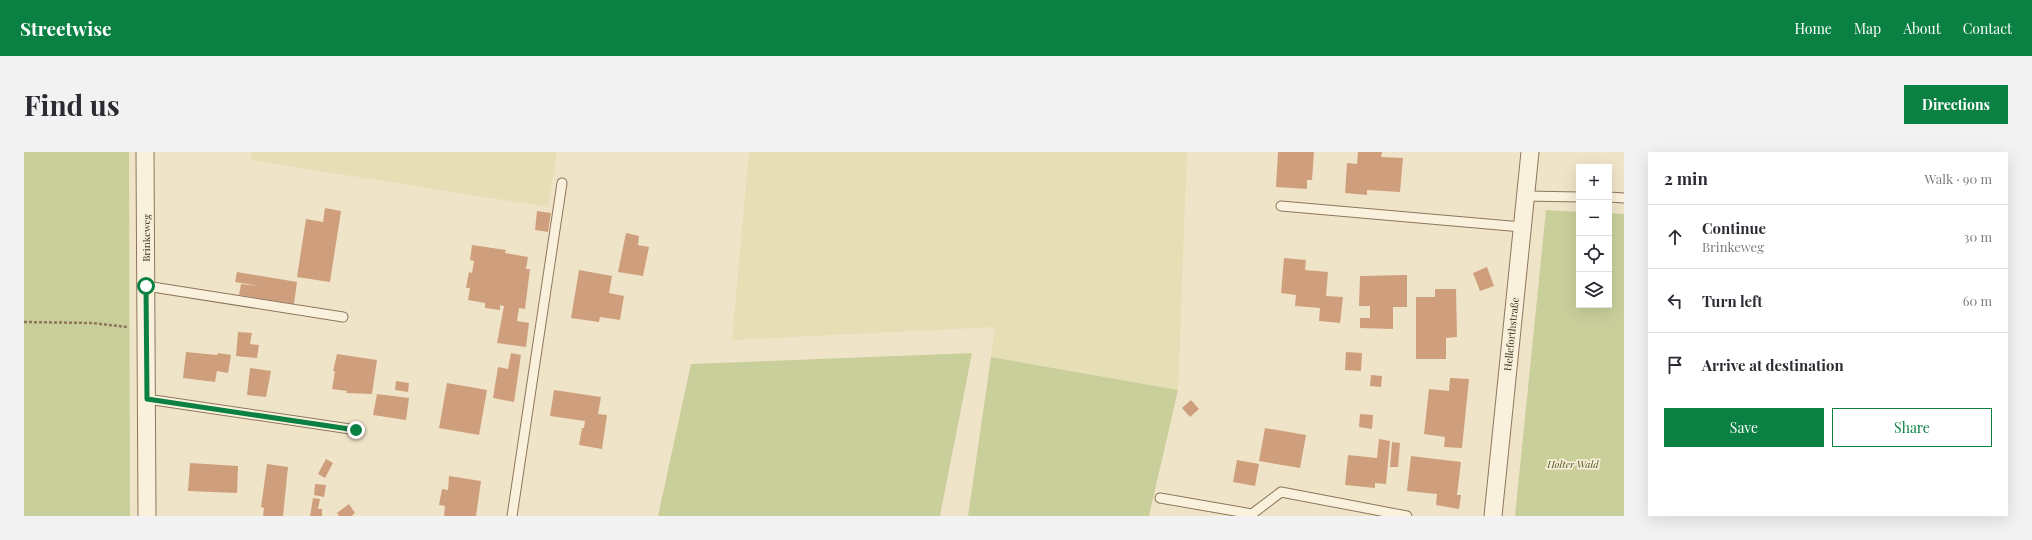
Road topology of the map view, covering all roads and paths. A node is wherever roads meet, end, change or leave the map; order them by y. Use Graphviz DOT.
graph roads {
  1 [pos="145,152"];
  2 [pos="1530,152"];
  3 [pos="562,183"];
  4 [pos="1525,196"];
  5 [pos="1576,197"];
  6 [pos="1612,197"];
  7 [pos="1624,198"];
  8 [pos="1281,206"];
  9 [pos="1522,227"];
  10 [pos="146,286"];
  11 [pos="343,317"];
  12 [pos="24,322"];
  13 [pos="147,330"];
  14 [pos="147,399"];
  15 [pos="356,430"];
  16 [pos="1160,498"];
  17 [pos="147,516"];
  18 [pos="512,516"];
  19 [pos="1408,516"];
  20 [pos="1493,516"];
  1 -- 10 [label="street, Brinkeweg"];
  2 -- 4 [label="street, Helleforthstraße"];
  3 -- 18 [label="lane"];
  4 -- 5 [label="lane"];
  4 -- 9 [label="street, Helleforthstraße"];
  6 -- 7 [label="lane"];
  8 -- 9 [label="lane"];
  9 -- 20 [label="street, Helleforthstraße"];
  10 -- 11 [label="lane"];
  10 -- 13 [label="street, Brinkeweg"];
  12 -- 13 [label="path"];
  13 -- 14 [label="street, Brinkeweg"];
  14 -- 15 [label="lane"];
  14 -- 17 [label="street, Brinkeweg"];
  16 -- 19 [label="lane"];
}
